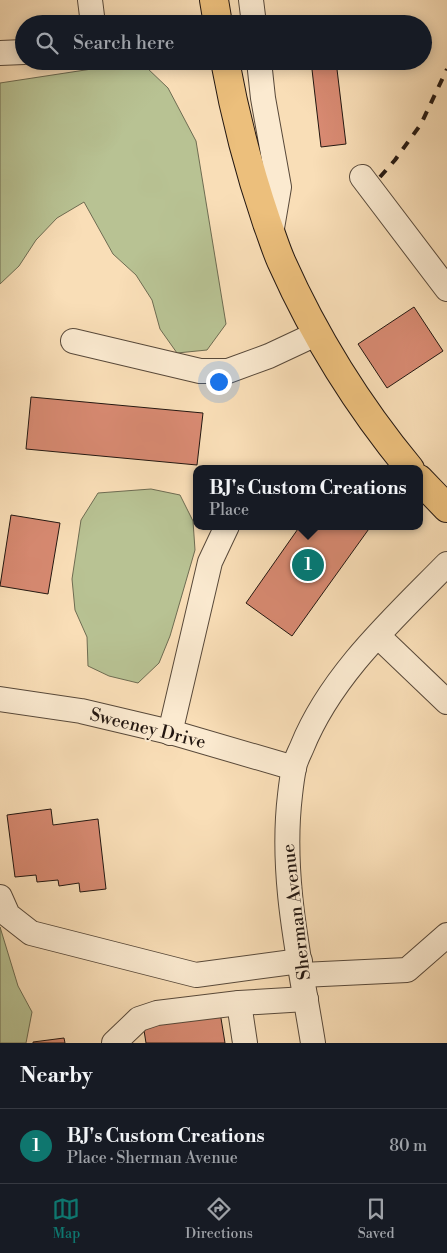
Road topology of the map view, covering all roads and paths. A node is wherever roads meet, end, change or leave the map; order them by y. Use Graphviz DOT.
graph roads {
  1 [pos="90,0"];
  2 [pos="214,0"];
  3 [pos="251,0"];
  4 [pos="92,15"];
  5 [pos="216,15"];
  6 [pos="253,15"];
  7 [pos="15,53"];
  8 [pos="0,54"];
  9 [pos="227,70"];
  10 [pos="260,70"];
  11 [pos="362,177"];
  12 [pos="271,234"];
  13 [pos="447,289"];
  14 [pos="316,334"];
  15 [pos="73,341"];
  16 [pos="407,465"];
  17 [pos="423,483"];
  18 [pos="447,508"];
  19 [pos="224,530"];
  20 [pos="447,564"];
  21 [pos="378,636"];
  22 [pos="0,699"];
  23 [pos="447,702"];
  24 [pos="170,733"];
  25 [pos="294,768"];
  26 [pos="0,897"];
  27 [pos="447,935"];
  28 [pos="301,968"];
  29 [pos="306,999"];
  30 [pos="239,1002"];
  31 [pos="114,1043"];
  32 [pos="245,1043"];
  33 [pos="313,1043"];
  1 -- 4 [label="street"];
  2 -- 5 [label="main road"];
  3 -- 6 [label="street"];
  7 -- 8 [label="street"];
  9 -- 12 [label="main road"];
  10 -- 12 [label="street"];
  11 -- 13 [label="street"];
  12 -- 14 [label="main road"];
  14 -- 15 [label="street"];
  14 -- 16 [label="main road"];
  17 -- 18 [label="main road"];
  19 -- 24 [label="street"];
  20 -- 21 [label="street, Sherman Avenue"];
  21 -- 23 [label="street"];
  21 -- 25 [label="street, Sherman Avenue"];
  22 -- 24 [label="street, Sweeney Drive"];
  24 -- 25 [label="street, Sweeney Drive"];
  25 -- 28 [label="street, Sherman Avenue"];
  26 -- 28 [label="street"];
  27 -- 28 [label="street"];
  28 -- 29 [label="street, Sherman Avenue"];
  29 -- 30 [label="street"];
  29 -- 33 [label="street, Sherman Avenue"];
  30 -- 31 [label="street"];
  30 -- 32 [label="street"];
}
